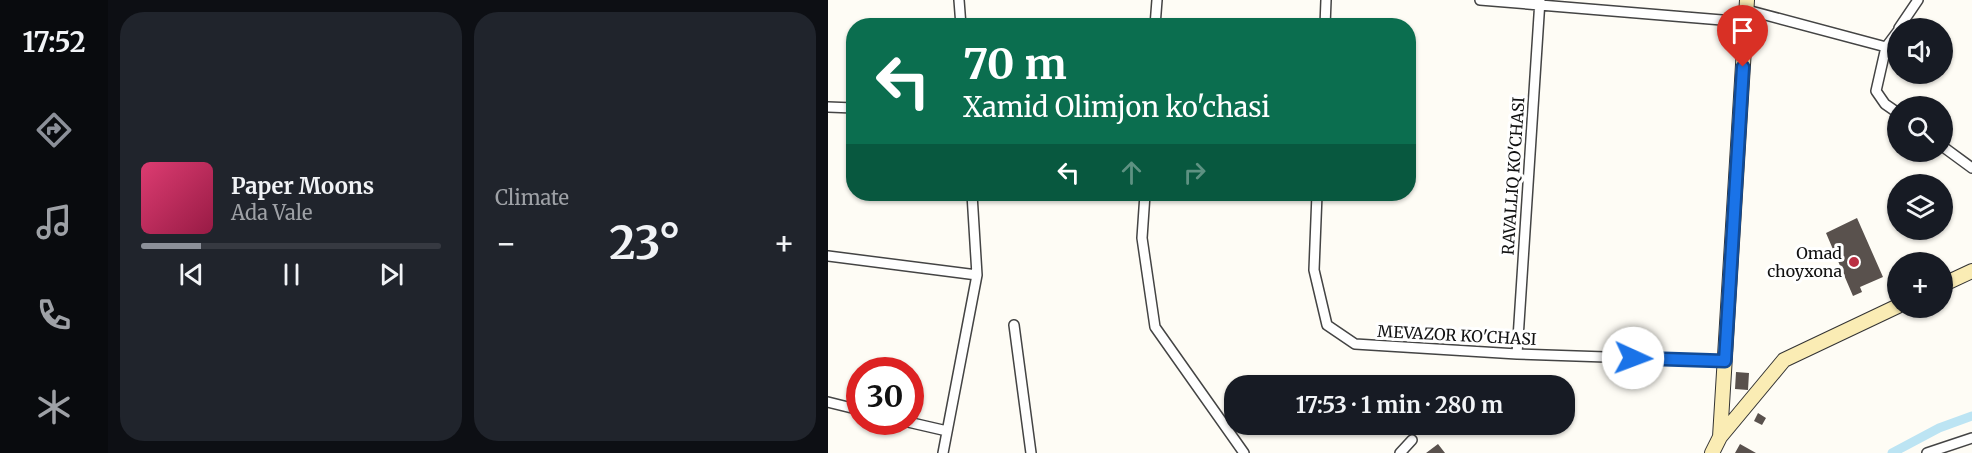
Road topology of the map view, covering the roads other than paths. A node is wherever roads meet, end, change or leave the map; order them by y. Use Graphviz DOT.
graph roads {
  1 [pos="959,0"];
  2 [pos="1157,0"];
  3 [pos="1326,0"];
  4 [pos="1480,0"];
  5 [pos="1918,0"];
  6 [pos="1540,3"];
  7 [pos="1747,10"];
  8 [pos="960,18"];
  9 [pos="1156,18"];
  10 [pos="1325,18"];
  11 [pos="1906,18"];
  12 [pos="1886,47"];
  13 [pos="1887,105"];
  14 [pos="828,107"];
  15 [pos="846,108"];
  16 [pos="1953,154"];
  17 [pos="1972,168"];
  18 [pos="972,201"];
  19 [pos="1145,201"];
  20 [pos="1317,201"];
  21 [pos="828,256"];
  22 [pos="1972,271"];
  23 [pos="977,275"];
  24 [pos="1953,280"];
  25 [pos="1887,311"];
  26 [pos="1014,325"];
  27 [pos="1517,354"];
  28 [pos="1725,361"];
  29 [pos="828,402"];
  30 [pos="846,406"];
  31 [pos="924,426"];
  32 [pos="947,431"];
  33 [pos="1720,436"];
  34 [pos="1972,438"];
  35 [pos="1412,440"];
  36 [pos="943,453"];
  37 [pos="1030,453"];
  38 [pos="1244,453"];
  39 [pos="1400,453"];
  40 [pos="1712,453"];
  41 [pos="1927,453"];
  1 -- 8 [label="street"];
  2 -- 9 [label="street"];
  3 -- 10 [label="street"];
  4 -- 6 [label="street"];
  5 -- 11 [label="street"];
  6 -- 7 [label="street"];
  6 -- 27 [label="street, RAVALLIQ KO'CHASI"];
  7 -- 12 [label="street"];
  7 -- 28 [label="main road"];
  12 -- 13 [label="street"];
  14 -- 15 [label="street"];
  16 -- 17 [label="street"];
  18 -- 23 [label="street"];
  19 -- 38 [label="street"];
  20 -- 27 [label="street, MEVAZOR KO'CHASI"];
  21 -- 23 [label="street"];
  22 -- 24 [label="main road"];
  23 -- 32 [label="street"];
  25 -- 33 [label="main road"];
  26 -- 37 [label="street"];
  27 -- 28 [label="street, MEVAZOR KO'CHASI"];
  28 -- 33 [label="main road"];
  29 -- 30 [label="street"];
  31 -- 32 [label="street"];
  32 -- 36 [label="street"];
  33 -- 40 [label="main road"];
  34 -- 41 [label="street"];
  35 -- 39 [label="street"];
}
